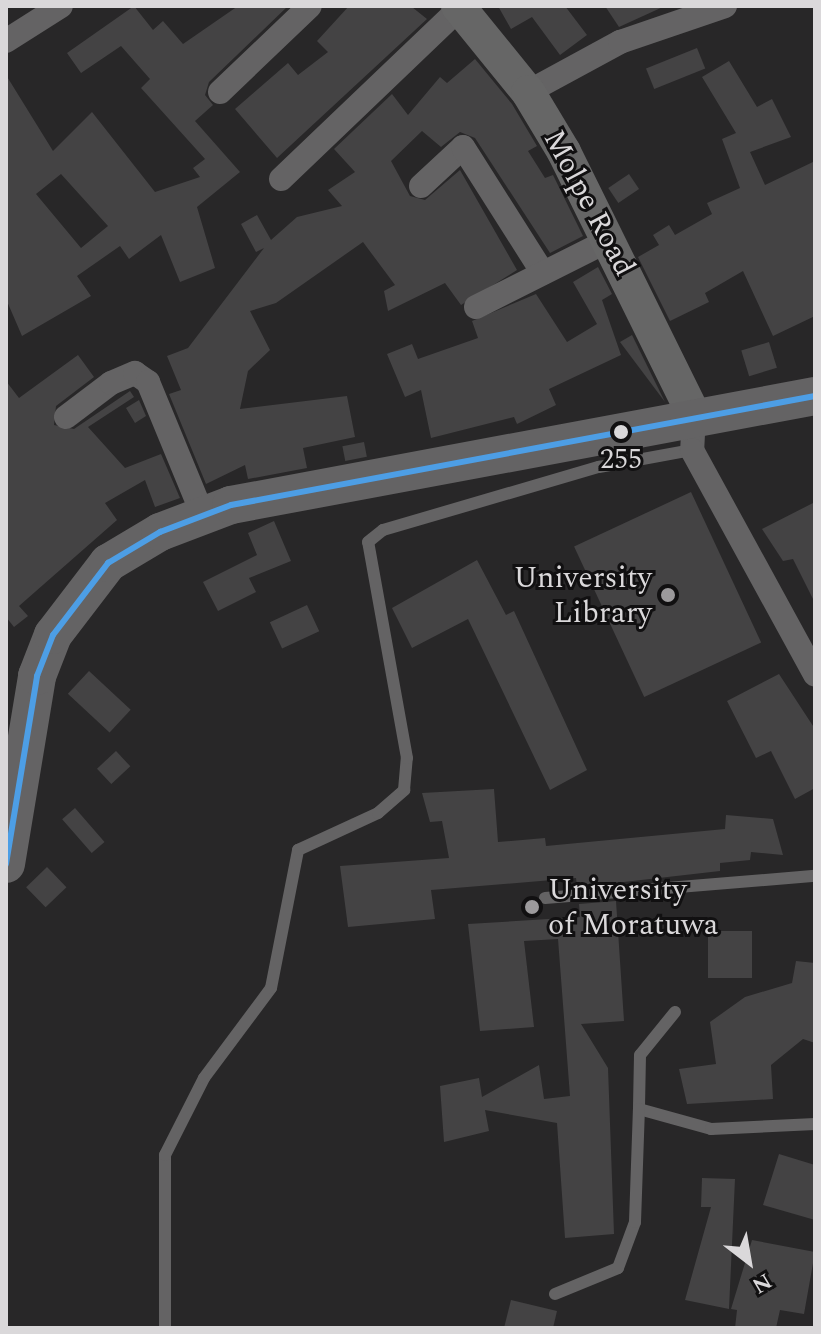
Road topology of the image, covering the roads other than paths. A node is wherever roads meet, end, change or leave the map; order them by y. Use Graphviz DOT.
graph roads {
  1 [pos="61,6"];
  2 [pos="310,6"];
  3 [pos="725,6"];
  4 [pos="459,7"];
  5 [pos="6,41"];
  6 [pos="220,92"];
  7 [pos="528,92"];
  8 [pos="281,179"];
  9 [pos="421,186"];
  10 [pos="611,239"];
  11 [pos="543,273"];
  12 [pos="476,307"];
  13 [pos="815,396"];
  14 [pos="66,417"];
  15 [pos="693,432"];
  16 [pos="202,513"];
  17 [pos="815,675"];
  18 [pos="6,864"];
  19 [pos="815,876"];
  20 [pos="545,898"];
  21 [pos="675,1012"];
  22 [pos="639,1109"];
  23 [pos="815,1124"];
  24 [pos="555,1294"];
  25 [pos="165,1328"];
  1 -- 5 [label="street"];
  2 -- 6 [label="street"];
  3 -- 7 [label="street"];
  4 -- 7 [label="street, Molpe Road"];
  4 -- 8 [label="street"];
  7 -- 10 [label="street, Molpe Road"];
  9 -- 11 [label="street"];
  10 -- 11 [label="street"];
  10 -- 15 [label="street, Molpe Road"];
  11 -- 12 [label="street"];
  13 -- 15 [label="main road"];
  14 -- 16 [label="street"];
  15 -- 16 [label="main road"];
  15 -- 17 [label="street"];
  15 -- 25 [label="lane"];
  16 -- 18 [label="main road"];
  19 -- 20 [label="lane"];
  21 -- 22 [label="lane"];
  22 -- 23 [label="lane"];
  22 -- 24 [label="lane"];
}
